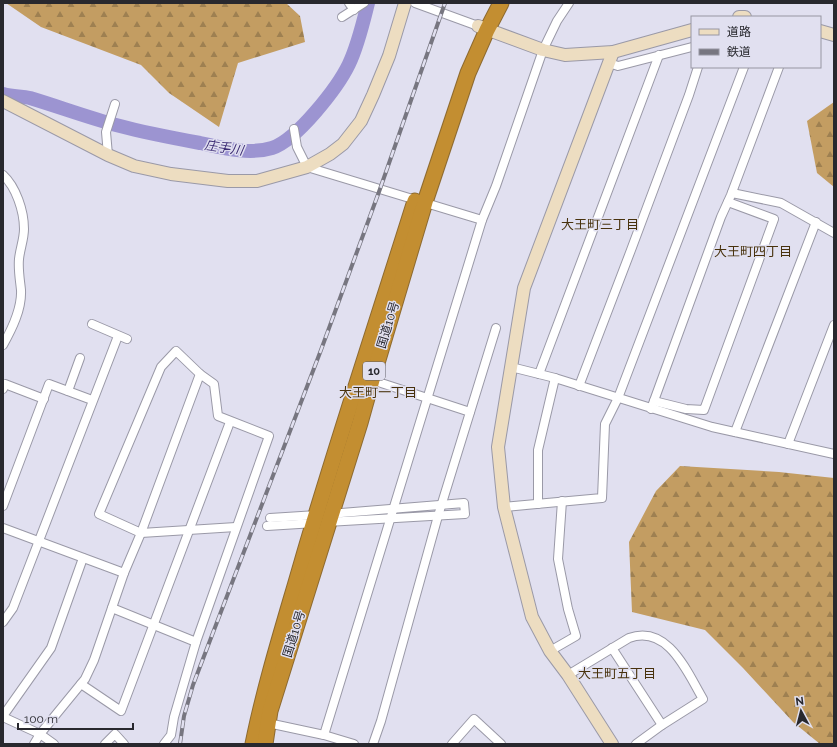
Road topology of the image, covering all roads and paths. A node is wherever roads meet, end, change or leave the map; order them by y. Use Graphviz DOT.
graph roads {
  1 [pos="364,3"];
  2 [pos="404,3"];
  3 [pos="416,3"];
  4 [pos="490,3"];
  5 [pos="501,3"];
  6 [pos="569,3"];
  7 [pos="351,6"];
  8 [pos="342,17"];
  9 [pos="483,28"];
  10 [pos="691,30"];
  11 [pos="821,31"];
  12 [pos="834,35"];
  13 [pos="691,47"];
  14 [pos="543,50"];
  15 [pos="659,55"];
  16 [pos="611,58"];
  17 [pos="698,68"];
  18 [pos="744,68"];
  19 [pos="778,68"];
  20 [pos="3,101"];
  21 [pos="115,104"];
  22 [pos="294,129"];
  23 [pos="108,155"];
  24 [pos="307,167"];
  25 [pos="3,175"];
  26 [pos="732,193"];
  27 [pos="420,201"];
  28 [pos="728,202"];
  29 [pos="482,220"];
  30 [pos="816,222"];
  31 [pos="834,233"];
  32 [pos="92,324"];
  33 [pos="834,325"];
  34 [pos="496,328"];
  35 [pos="118,336"];
  36 [pos="126,339"];
  37 [pos="3,345"];
  38 [pos="80,358"];
  39 [pos="512,367"];
  40 [pos="200,374"];
  41 [pos="539,374"];
  42 [pos="555,378"];
  43 [pos="372,380"];
  44 [pos="579,386"];
  45 [pos="3,389"];
  46 [pos="68,391"];
  47 [pos="427,398"];
  48 [pos="618,398"];
  49 [pos="44,399"];
  50 [pos="92,400"];
  51 [pos="653,405"];
  52 [pos="470,412"];
  53 [pos="230,422"];
  54 [pos="735,432"];
  55 [pos="788,444"];
  56 [pos="834,454"];
  57 [pos="562,502"];
  58 [pos="538,504"];
  59 [pos="3,506"];
  60 [pos="442,506"];
  61 [pos="504,507"];
  62 [pos="392,509"];
  63 [pos="438,516"];
  64 [pos="323,518"];
  65 [pos="390,518"];
  66 [pos="269,522"];
  67 [pos="236,527"];
  68 [pos="3,528"];
  69 [pos="189,530"];
  70 [pos="141,533"];
  71 [pos="38,542"];
  72 [pos="83,558"];
  73 [pos="124,573"];
  74 [pos="112,608"];
  75 [pos="3,622"];
  76 [pos="153,625"];
  77 [pos="196,642"];
  78 [pos="612,648"];
  79 [pos="550,651"];
  80 [pos="568,675"];
  81 [pos="81,684"];
  82 [pos="3,716"];
  83 [pos="268,723"];
  84 [pos="662,725"];
  85 [pos="40,734"];
  86 [pos="324,735"];
  87 [pos="341,742"];
  88 [pos="34,744"];
  89 [pos="54,744"];
  90 [pos="105,744"];
  91 [pos="124,744"];
  92 [pos="164,744"];
  93 [pos="253,744"];
  94 [pos="265,744"];
  95 [pos="354,744"];
  96 [pos="372,744"];
  97 [pos="452,744"];
  98 [pos="501,744"];
  99 [pos="612,744"];
  100 [pos="636,744"];
  1 -- 7 [label="street"];
  2 -- 24 [label="street"];
  3 -- 9 [label="street"];
  4 -- 9 [label="highway, 国道10号 / 10"];
  5 -- 9 [label="highway, 国道10号 / 10"];
  6 -- 14 [label="street"];
  7 -- 8 [label="street"];
  9 -- 14 [label="street"];
  9 -- 27 [label="highway, 国道10号 / 10"];
  10 -- 16 [label="street"];
  11 -- 12 [label="street"];
  13 -- 15 [label="street"];
  14 -- 16 [label="street"];
  14 -- 29 [label="street"];
  15 -- 16 [label="street"];
  15 -- 41 [label="street"];
  16 -- 39 [label="street"];
  17 -- 44 [label="street"];
  18 -- 48 [label="street"];
  19 -- 26 [label="street"];
  20 -- 23 [label="street"];
  21 -- 23 [label="street"];
  22 -- 24 [label="street"];
  23 -- 24 [label="street"];
  24 -- 27 [label="street"];
  25 -- 37 [label="street"];
  26 -- 28 [label="street"];
  26 -- 30 [label="street"];
  27 -- 29 [label="street"];
  27 -- 43 [label="highway, 国道10号 / 10"];
  27 -- 64 [label="highway, 国道10号 / 10"];
  28 -- 51 [label="street"];
  28 -- 51 [label="street"];
  29 -- 47 [label="street"];
  30 -- 31 [label="street"];
  30 -- 54 [label="street"];
  32 -- 35 [label="street"];
  33 -- 55 [label="street"];
  34 -- 52 [label="street"];
  35 -- 36 [label="street"];
  35 -- 50 [label="street"];
  38 -- 46 [label="street"];
  39 -- 41 [label="street"];
  39 -- 61 [label="street"];
  40 -- 53 [label="street"];
  40 -- 70 [label="street"];
  40 -- 70 [label="street"];
  41 -- 42 [label="street"];
  42 -- 44 [label="street"];
  42 -- 58 [label="street"];
  43 -- 47 [label="street"];
  43 -- 64 [label="highway, 国道10号 / 10"];
  44 -- 48 [label="street"];
  45 -- 49 [label="street"];
  46 -- 49 [label="street"];
  46 -- 50 [label="street"];
  47 -- 52 [label="street"];
  47 -- 62 [label="street"];
  48 -- 51 [label="street"];
  48 -- 57 [label="street"];
  49 -- 59 [label="street"];
  50 -- 71 [label="street"];
  51 -- 54 [label="street"];
  52 -- 60 [label="street"];
  53 -- 67 [label="street"];
  53 -- 69 [label="street"];
  54 -- 55 [label="street"];
  55 -- 56 [label="street"];
  57 -- 58 [label="street"];
  57 -- 79 [label="street"];
  58 -- 61 [label="street"];
  60 -- 62 [label="street"];
  60 -- 63 [label="street"];
  60 -- 63 [label="street"];
  61 -- 79 [label="street"];
  62 -- 64 [label="street"];
  62 -- 65 [label="street"];
  63 -- 65 [label="street"];
  63 -- 96 [label="street"];
  64 -- 65 [label="street"];
  64 -- 66 [label="street"];
  64 -- 83 [label="highway, 国道10号 / 10"];
  64 -- 93 [label="highway, 国道10号 / 10"];
  65 -- 86 [label="street"];
  67 -- 69 [label="street"];
  67 -- 77 [label="street"];
  68 -- 71 [label="street"];
  69 -- 70 [label="street"];
  69 -- 76 [label="street"];
  70 -- 73 [label="street"];
  71 -- 72 [label="street"];
  71 -- 75 [label="street"];
  72 -- 73 [label="street"];
  72 -- 82 [label="street"];
  73 -- 74 [label="street"];
  74 -- 76 [label="street"];
  74 -- 81 [label="street"];
  76 -- 77 [label="street"];
  76 -- 81 [label="street"];
  77 -- 92 [label="street"];
  78 -- 80 [label="street"];
  78 -- 84 [label="street"];
  78 -- 84 [label="street"];
  79 -- 80 [label="street"];
  80 -- 99 [label="street"];
  81 -- 85 [label="street"];
  82 -- 85 [label="street"];
  83 -- 86 [label="street"];
  83 -- 94 [label="highway, 国道10号 / 10"];
  84 -- 100 [label="street"];
  85 -- 88 [label="street"];
  85 -- 89 [label="street"];
  86 -- 87 [label="street"];
  87 -- 95 [label="street"];
  90 -- 91 [label="street"];
  97 -- 98 [label="street"];
}
